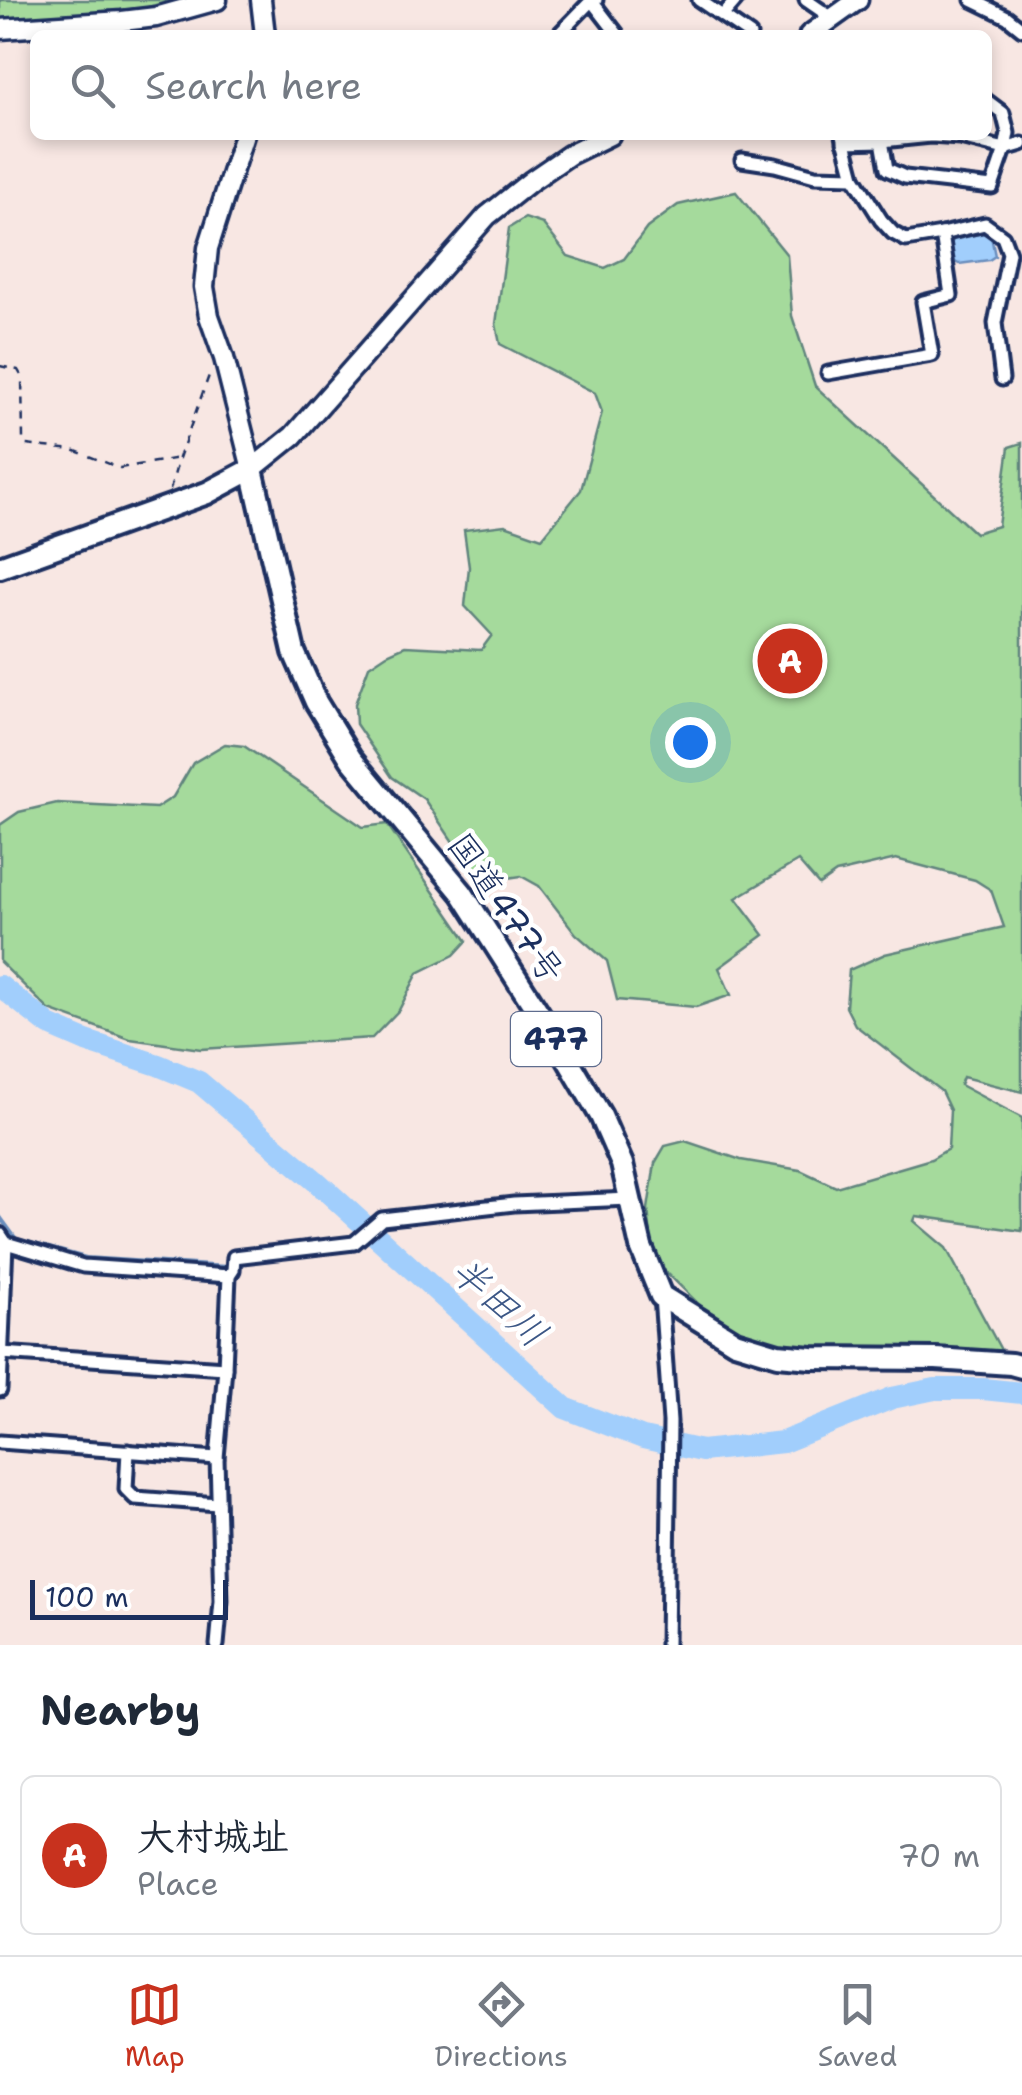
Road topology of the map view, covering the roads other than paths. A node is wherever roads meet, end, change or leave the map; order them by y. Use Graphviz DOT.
graph roads {
  1 [pos="217,0"];
  2 [pos="262,0"];
  3 [pos="593,0"];
  4 [pos="699,0"];
  5 [pos="736,0"];
  6 [pos="806,0"];
  7 [pos="858,0"];
  8 [pos="972,0"];
  9 [pos="723,16"];
  10 [pos="832,18"];
  11 [pos="1022,28"];
  12 [pos="0,29"];
  13 [pos="265,30"];
  14 [pos="563,30"];
  15 [pos="614,30"];
  16 [pos="743,30"];
  17 [pos="816,30"];
  18 [pos="992,104"];
  19 [pos="242,140"];
  20 [pos="600,140"];
  21 [pos="845,140"];
  22 [pos="863,140"];
  23 [pos="898,140"];
  24 [pos="968,140"];
  25 [pos="882,142"];
  26 [pos="1022,144"];
  27 [pos="1004,149"];
  28 [pos="742,160"];
  29 [pos="854,177"];
  30 [pos="942,234"];
  31 [pos="828,372"];
  32 [pos="1002,379"];
  33 [pos="252,469"];
  34 [pos="0,567"];
  35 [pos="630,1198"];
  36 [pos="3,1238"];
  37 [pos="229,1276"];
  38 [pos="661,1296"];
  39 [pos="1,1353"];
  40 [pos="1022,1367"];
  41 [pos="225,1368"];
  42 [pos="0,1390"];
  43 [pos="0,1442"];
  44 [pos="128,1452"];
  45 [pos="217,1458"];
  46 [pos="218,1504"];
  47 [pos="217,1645"];
  48 [pos="667,1645"];
  1 -- 12 [label="street"];
  2 -- 13 [label="street"];
  3 -- 14 [label="street"];
  3 -- 15 [label="street"];
  4 -- 9 [label="street"];
  5 -- 9 [label="street"];
  6 -- 10 [label="street"];
  7 -- 10 [label="street"];
  8 -- 11 [label="street"];
  9 -- 16 [label="street"];
  10 -- 17 [label="street"];
  18 -- 27 [label="street"];
  19 -- 33 [label="street"];
  20 -- 33 [label="street"];
  21 -- 29 [label="street"];
  22 -- 25 [label="street"];
  23 -- 25 [label="street"];
  24 -- 27 [label="street"];
  25 -- 27 [label="street"];
  26 -- 27 [label="street"];
  28 -- 29 [label="street"];
  29 -- 30 [label="street"];
  30 -- 31 [label="street"];
  30 -- 32 [label="street"];
  33 -- 34 [label="highway"];
  33 -- 35 [label="highway, 国道477号 / 477"];
  35 -- 37 [label="street"];
  35 -- 38 [label="highway, 国道477号 / 477"];
  36 -- 37 [label="street"];
  36 -- 39 [label="street"];
  37 -- 41 [label="street"];
  38 -- 40 [label="highway"];
  38 -- 48 [label="street"];
  39 -- 41 [label="street"];
  39 -- 42 [label="street"];
  41 -- 45 [label="street"];
  43 -- 44 [label="street"];
  44 -- 45 [label="street"];
  44 -- 46 [label="street"];
  45 -- 46 [label="street"];
  46 -- 47 [label="street"];
}
